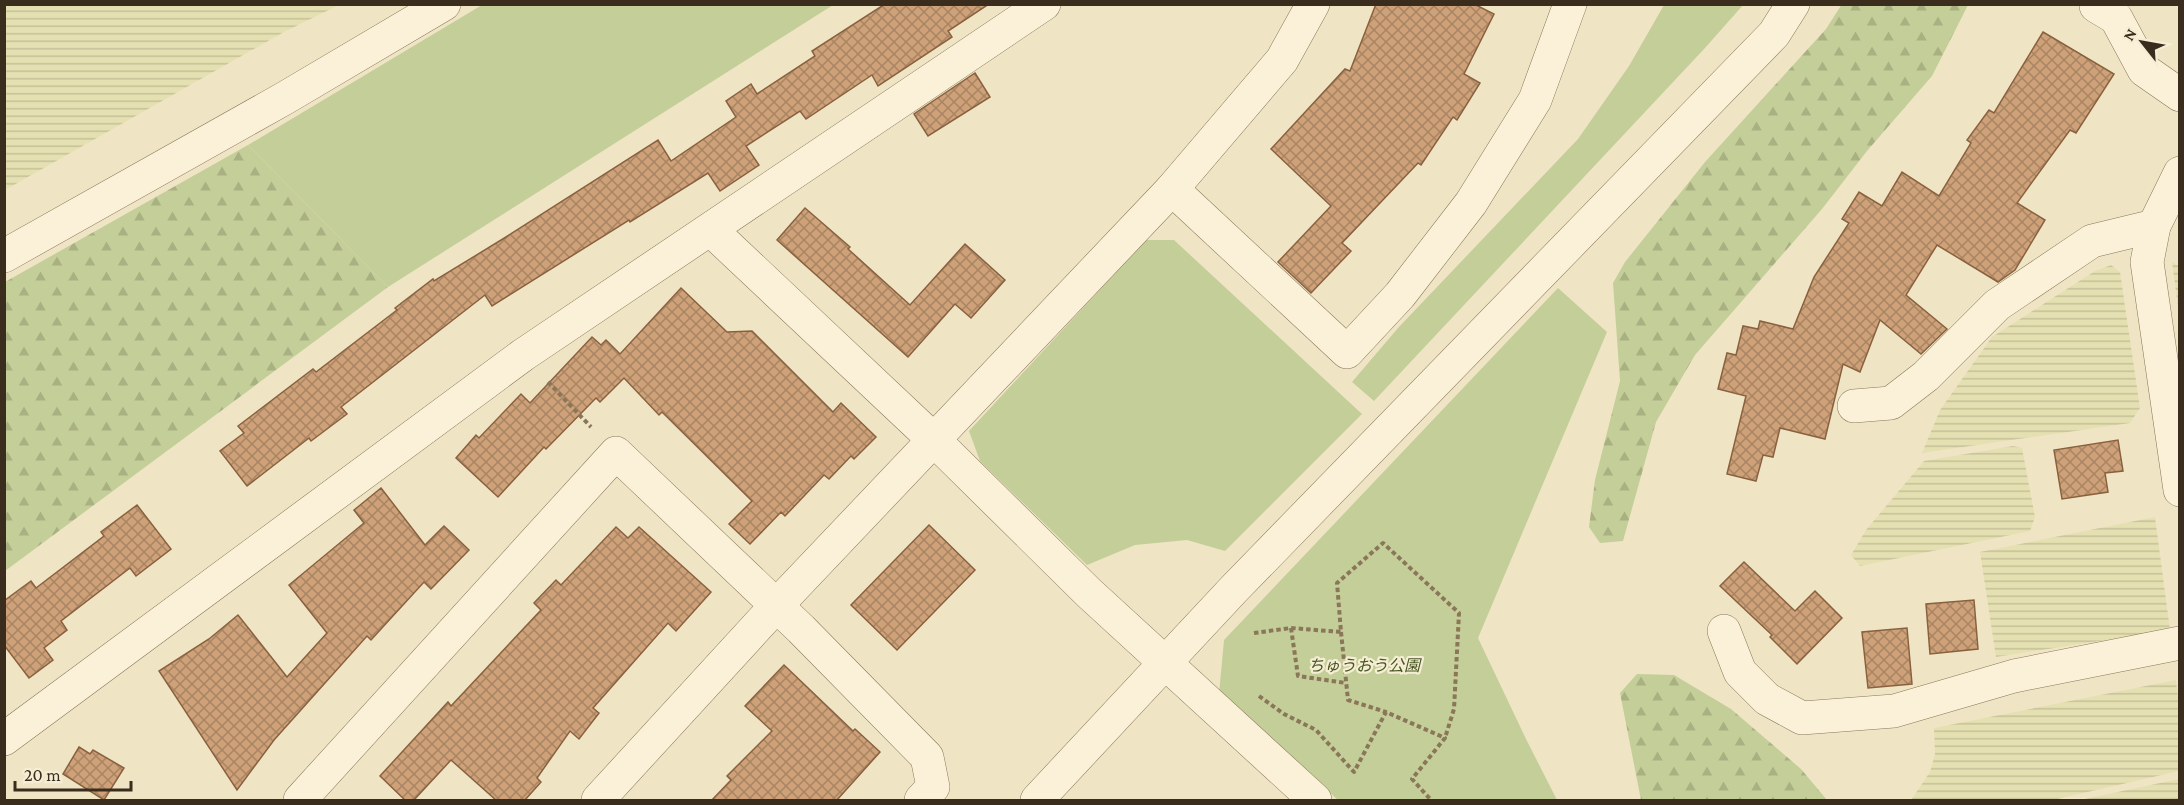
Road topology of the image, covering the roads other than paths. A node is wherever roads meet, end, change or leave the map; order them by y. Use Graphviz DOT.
graph roads {
  1 [pos="444,4"];
  2 [pos="1044,4"];
  3 [pos="1313,4"];
  4 [pos="1570,4"];
  5 [pos="1793,4"];
  6 [pos="2096,6"];
  7 [pos="2180,95"];
  8 [pos="2180,173"];
  9 [pos="1172,189"];
  10 [pos="2154,226"];
  11 [pos="711,230"];
  12 [pos="4,256"];
  13 [pos="1854,406"];
  14 [pos="934,440"];
  15 [pos="2180,490"];
  16 [pos="775,607"];
  17 [pos="1724,631"];
  18 [pos="2180,643"];
  19 [pos="1165,664"];
  20 [pos="4,739"];
  21 [pos="300,801"];
  22 [pos="598,801"];
  23 [pos="921,801"];
  24 [pos="1037,801"];
  25 [pos="1315,801"];
  1 -- 12 [label="street"];
  2 -- 11 [label="street"];
  3 -- 9 [label="street"];
  4 -- 9 [label="street"];
  5 -- 19 [label="street"];
  6 -- 7 [label="street"];
  8 -- 10 [label="street"];
  9 -- 14 [label="street"];
  10 -- 13 [label="street"];
  10 -- 15 [label="street"];
  11 -- 14 [label="street"];
  11 -- 20 [label="street"];
  14 -- 16 [label="street"];
  14 -- 19 [label="street"];
  16 -- 21 [label="street"];
  16 -- 22 [label="street"];
  16 -- 23 [label="street"];
  17 -- 18 [label="street"];
  19 -- 24 [label="street"];
  19 -- 25 [label="street"];
}
